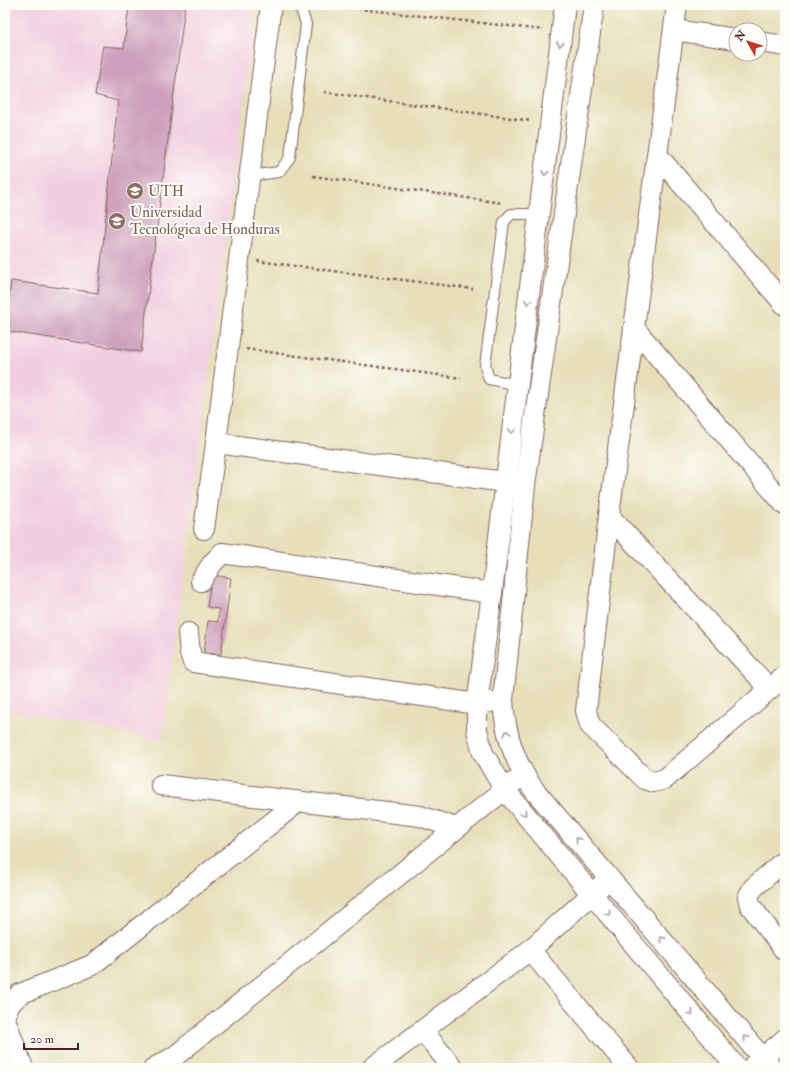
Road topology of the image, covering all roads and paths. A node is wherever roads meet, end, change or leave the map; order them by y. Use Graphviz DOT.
graph roads {
  1 [pos="271,5"];
  2 [pos="293,5"];
  3 [pos="565,5"];
  4 [pos="594,5"];
  5 [pos="677,5"];
  6 [pos="334,6"];
  7 [pos="674,30"];
  8 [pos="562,32"];
  9 [pos="728,38"];
  10 [pos="768,43"];
  11 [pos="785,46"];
  12 [pos="324,92"];
  13 [pos="551,124"];
  14 [pos="657,155"];
  15 [pos="250,176"];
  16 [pos="313,176"];
  17 [pos="508,204"];
  18 [pos="539,214"];
  19 [pos="239,259"];
  20 [pos="473,288"];
  21 [pos="785,305"];
  22 [pos="634,328"];
  23 [pos="228,347"];
  24 [pos="462,378"];
  25 [pos="518,385"];
  26 [pos="216,443"];
  27 [pos="515,484"];
  28 [pos="785,505"];
  29 [pos="609,516"];
  30 [pos="204,529"];
  31 [pos="201,581"];
  32 [pos="492,594"];
  33 [pos="188,632"];
  34 [pos="785,676"];
  35 [pos="770,689"];
  36 [pos="503,700"];
  37 [pos="477,704"];
  38 [pos="523,774"];
  39 [pos="161,785"];
  40 [pos="504,789"];
  41 [pos="298,802"];
  42 [pos="456,828"];
  43 [pos="785,860"];
  44 [pos="610,878"];
  45 [pos="592,894"];
  46 [pos="530,950"];
  47 [pos="785,951"];
  48 [pos="423,1031"];
  49 [pos="785,1039"];
  50 [pos="761,1064"];
  51 [pos="23,1068"];
  52 [pos="154,1068"];
  53 [pos="372,1068"];
  54 [pos="453,1068"];
  55 [pos="629,1068"];
  56 [pos="737,1068"];
  1 -- 15 [label="street"];
  2 -- 15 [label="lane"];
  3 -- 8 [label="street"];
  4 -- 27 [label="street"];
  5 -- 7 [label="street"];
  6 -- 8 [label="path"];
  7 -- 9 [label="street"];
  7 -- 14 [label="street"];
  8 -- 13 [label="street, one-way"];
  10 -- 11 [label="street"];
  12 -- 13 [label="path"];
  13 -- 18 [label="street, one-way"];
  14 -- 21 [label="street"];
  14 -- 22 [label="street"];
  15 -- 19 [label="street"];
  16 -- 17 [label="path"];
  18 -- 25 [label="street, one-way"];
  18 -- 25 [label="lane"];
  19 -- 20 [label="path"];
  19 -- 23 [label="street"];
  22 -- 28 [label="street"];
  22 -- 29 [label="street"];
  23 -- 24 [label="path"];
  23 -- 26 [label="street"];
  25 -- 27 [label="street, one-way"];
  26 -- 27 [label="street"];
  26 -- 30 [label="street"];
  27 -- 32 [label="street"];
  27 -- 36 [label="street"];
  29 -- 35 [label="street"];
  29 -- 35 [label="street"];
  31 -- 32 [label="street"];
  32 -- 37 [label="street"];
  33 -- 37 [label="street"];
  34 -- 35 [label="street"];
  36 -- 37 [label="street"];
  38 -- 36 [label="street, one-way"];
  37 -- 40 [label="street"];
  38 -- 40 [label="street"];
  44 -- 38 [label="street, one-way"];
  39 -- 41 [label="street"];
  40 -- 42 [label="street"];
  40 -- 45 [label="street, one-way"];
  41 -- 42 [label="street"];
  41 -- 51 [label="street"];
  42 -- 52 [label="street"];
  43 -- 47 [label="street"];
  44 -- 45 [label="street"];
  50 -- 44 [label="street, one-way"];
  45 -- 46 [label="street"];
  45 -- 56 [label="street, one-way"];
  46 -- 48 [label="street"];
  46 -- 55 [label="street"];
  48 -- 53 [label="street"];
  48 -- 54 [label="street"];
  49 -- 50 [label="street"];
}
